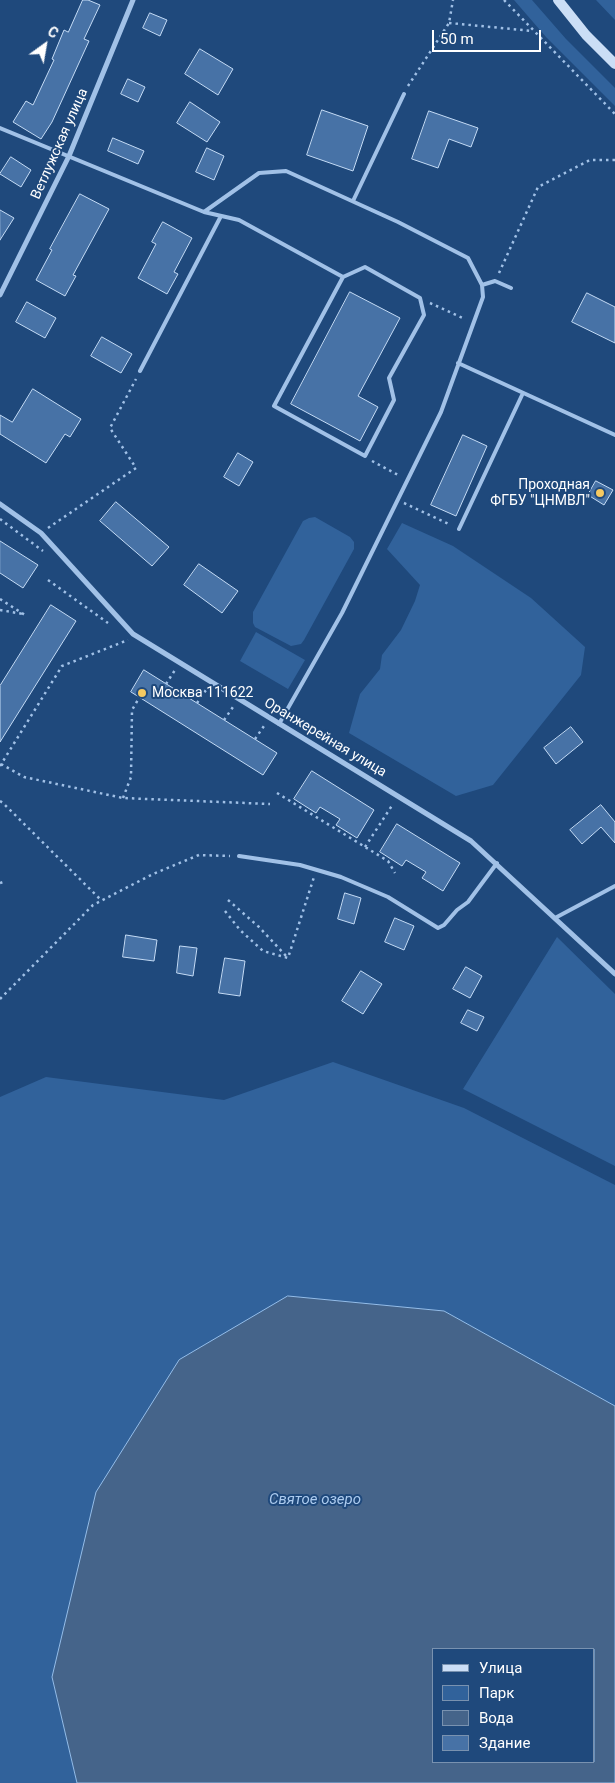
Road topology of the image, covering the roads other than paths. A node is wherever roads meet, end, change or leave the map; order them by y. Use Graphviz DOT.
graph roads {
  1 [pos="133,0"];
  2 [pos="558,0"];
  3 [pos="615,64"];
  4 [pos="404,94"];
  5 [pos="0,128"];
  6 [pos="69,156"];
  7 [pos="353,201"];
  8 [pos="204,212"];
  9 [pos="221,216"];
  10 [pos="343,277"];
  11 [pos="482,285"];
  12 [pos="511,288"];
  13 [pos="0,295"];
  14 [pos="458,363"];
  15 [pos="140,371"];
  16 [pos="522,393"];
  17 [pos="615,436"];
  18 [pos="0,504"];
  19 [pos="459,529"];
  20 [pos="279,724"];
  21 [pos="239,856"];
  22 [pos="496,864"];
  23 [pos="615,886"];
  24 [pos="555,918"];
  25 [pos="615,974"];
  1 -- 6 [label="street, Ветлужская улица"];
  2 -- 3 [label="main road"];
  4 -- 7 [label="lane"];
  5 -- 6 [label="lane"];
  6 -- 8 [label="lane"];
  6 -- 13 [label="street, Ветлужская улица"];
  7 -- 8 [label="lane"];
  7 -- 11 [label="lane"];
  8 -- 9 [label="lane"];
  9 -- 10 [label="lane"];
  9 -- 15 [label="lane"];
  10 -- 10 [label="lane"];
  11 -- 12 [label="lane"];
  11 -- 14 [label="lane"];
  14 -- 16 [label="lane"];
  14 -- 20 [label="lane"];
  16 -- 17 [label="lane"];
  16 -- 19 [label="lane"];
  18 -- 20 [label="street, Оранжерейная улица"];
  20 -- 22 [label="street, Оранжерейная улица"];
  21 -- 22 [label="lane"];
  22 -- 24 [label="street, Оранжерейная улица"];
  23 -- 24 [label="lane"];
  24 -- 25 [label="street, Оранжерейная улица"];
}
